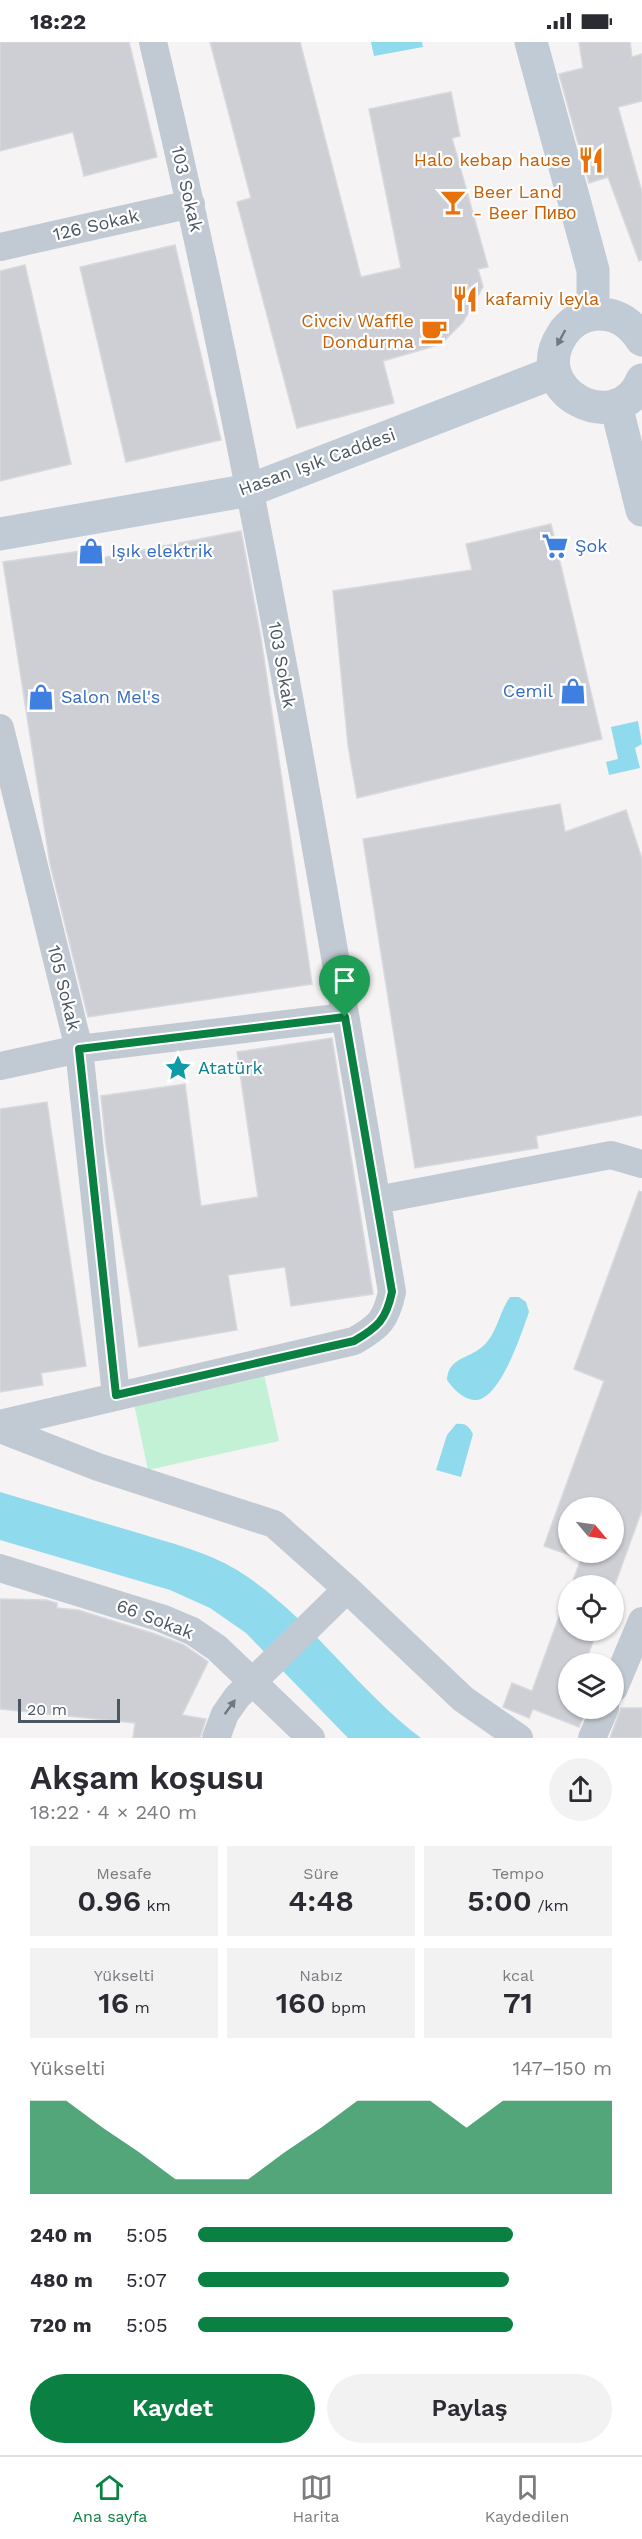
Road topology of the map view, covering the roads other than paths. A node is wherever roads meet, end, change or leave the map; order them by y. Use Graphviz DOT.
graph roads {
  1 [pos="153,42"];
  2 [pos="531,42"];
  3 [pos="191,204"];
  4 [pos="0,247"];
  5 [pos="593,314"];
  6 [pos="642,340"];
  7 [pos="555,372"];
  8 [pos="642,380"];
  9 [pos="616,405"];
  10 [pos="250,490"];
  11 [pos="642,510"];
  12 [pos="0,534"];
  13 [pos="0,728"];
  14 [pos="345,1017"];
  15 [pos="79,1049"];
  16 [pos="0,1066"];
  17 [pos="642,1164"];
  18 [pos="376,1200"];
  19 [pos="116,1395"];
  20 [pos="0,1424"];
  21 [pos="0,1429"];
  22 [pos="0,1568"];
  23 [pos="347,1589"];
  24 [pos="642,1621"];
  25 [pos="624,1664"];
  26 [pos="260,1674"];
  27 [pos="600,1719"];
  28 [pos="216,1738"];
  29 [pos="311,1738"];
  30 [pos="519,1738"];
  31 [pos="592,1738"];
  1 -- 3 [label="street, 103 Sokak"];
  2 -- 5 [label="street"];
  3 -- 4 [label="street, 126 Sokak"];
  3 -- 10 [label="street, 103 Sokak"];
  5 -- 6 [label="street"];
  5 -- 7 [label="street, one-way"];
  7 -- 9 [label="street"];
  7 -- 10 [label="street, Hasan Işık Caddesi"];
  8 -- 9 [label="street"];
  9 -- 11 [label="street"];
  10 -- 12 [label="street, Hasan Işık Caddesi"];
  10 -- 14 [label="street, 103 Sokak"];
  13 -- 15 [label="street, 105 Sokak"];
  14 -- 15 [label="street"];
  14 -- 18 [label="street, 103 Sokak"];
  15 -- 16 [label="street"];
  15 -- 19 [label="street, 105 Sokak"];
  17 -- 18 [label="street"];
  18 -- 19 [label="street, 103 Sokak"];
  19 -- 20 [label="street"];
  21 -- 23 [label="street"];
  22 -- 26 [label="street, 66 Sokak"];
  23 -- 26 [label="street"];
  23 -- 30 [label="street"];
  24 -- 25 [label="street"];
  28 -- 26 [label="street, one-way"];
  26 -- 29 [label="street, 66 Sokak"];
  27 -- 31 [label="street"];
}
